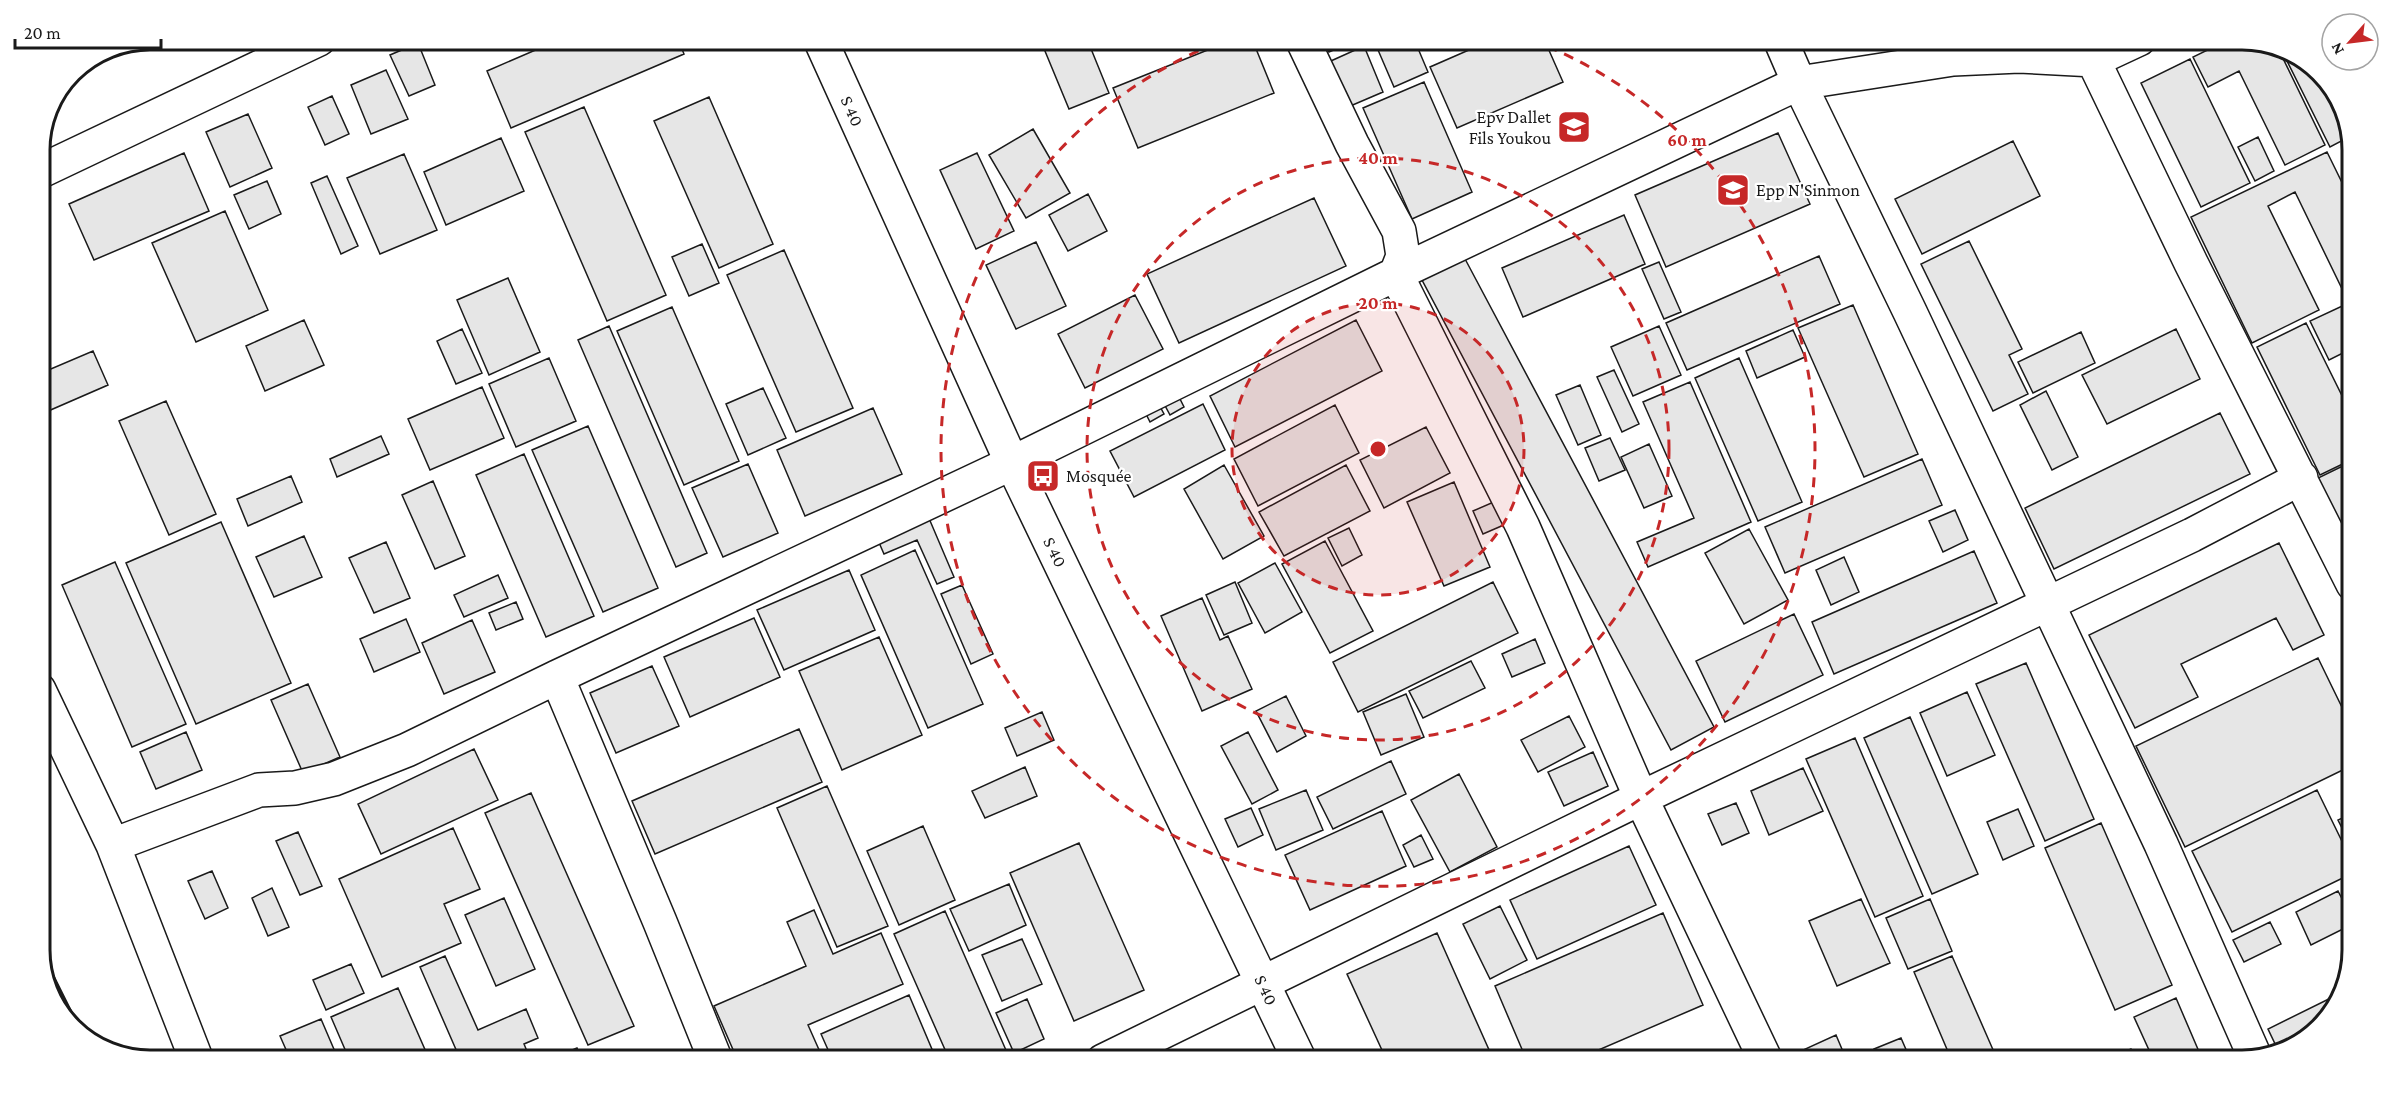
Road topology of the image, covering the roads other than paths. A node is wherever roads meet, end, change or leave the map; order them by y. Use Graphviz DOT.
graph roads {
  1 [pos="296,50"];
  2 [pos="825,50"];
  3 [pos="1307,50"];
  4 [pos="1785,50"];
  5 [pos="2079,50"];
  6 [pos="2089,50"];
  7 [pos="1799,83"];
  8 [pos="50,167"];
  9 [pos="1396,273"];
  10 [pos="1012,463"];
  11 [pos="2301,478"];
  12 [pos="2342,562"];
  13 [pos="2048,605"];
  14 [pos="557,677"];
  15 [pos="50,713"];
  16 [pos="1641,798"];
  17 [pos="113,845"];
  18 [pos="1263,982"];
  19 [pos="193,1050"];
  20 [pos="712,1050"];
  21 [pos="1125,1050"];
  22 [pos="1295,1050"];
  23 [pos="1761,1050"];
  24 [pos="2251,1050"];
  1 -- 8 [label="street"];
  2 -- 10 [label="street, S 40"];
  3 -- 9 [label="street"];
  4 -- 7 [label="street"];
  5 -- 7 [label="street"];
  6 -- 11 [label="street"];
  7 -- 9 [label="street"];
  7 -- 13 [label="street"];
  9 -- 10 [label="street"];
  9 -- 16 [label="street"];
  10 -- 14 [label="street"];
  10 -- 18 [label="street, S 40"];
  11 -- 12 [label="street"];
  11 -- 13 [label="street"];
  13 -- 16 [label="street"];
  13 -- 24 [label="street"];
  14 -- 17 [label="street"];
  14 -- 20 [label="street"];
  15 -- 17 [label="street"];
  16 -- 18 [label="street"];
  16 -- 23 [label="street"];
  17 -- 19 [label="street"];
  18 -- 21 [label="street"];
  18 -- 22 [label="street, S 40"];
}
